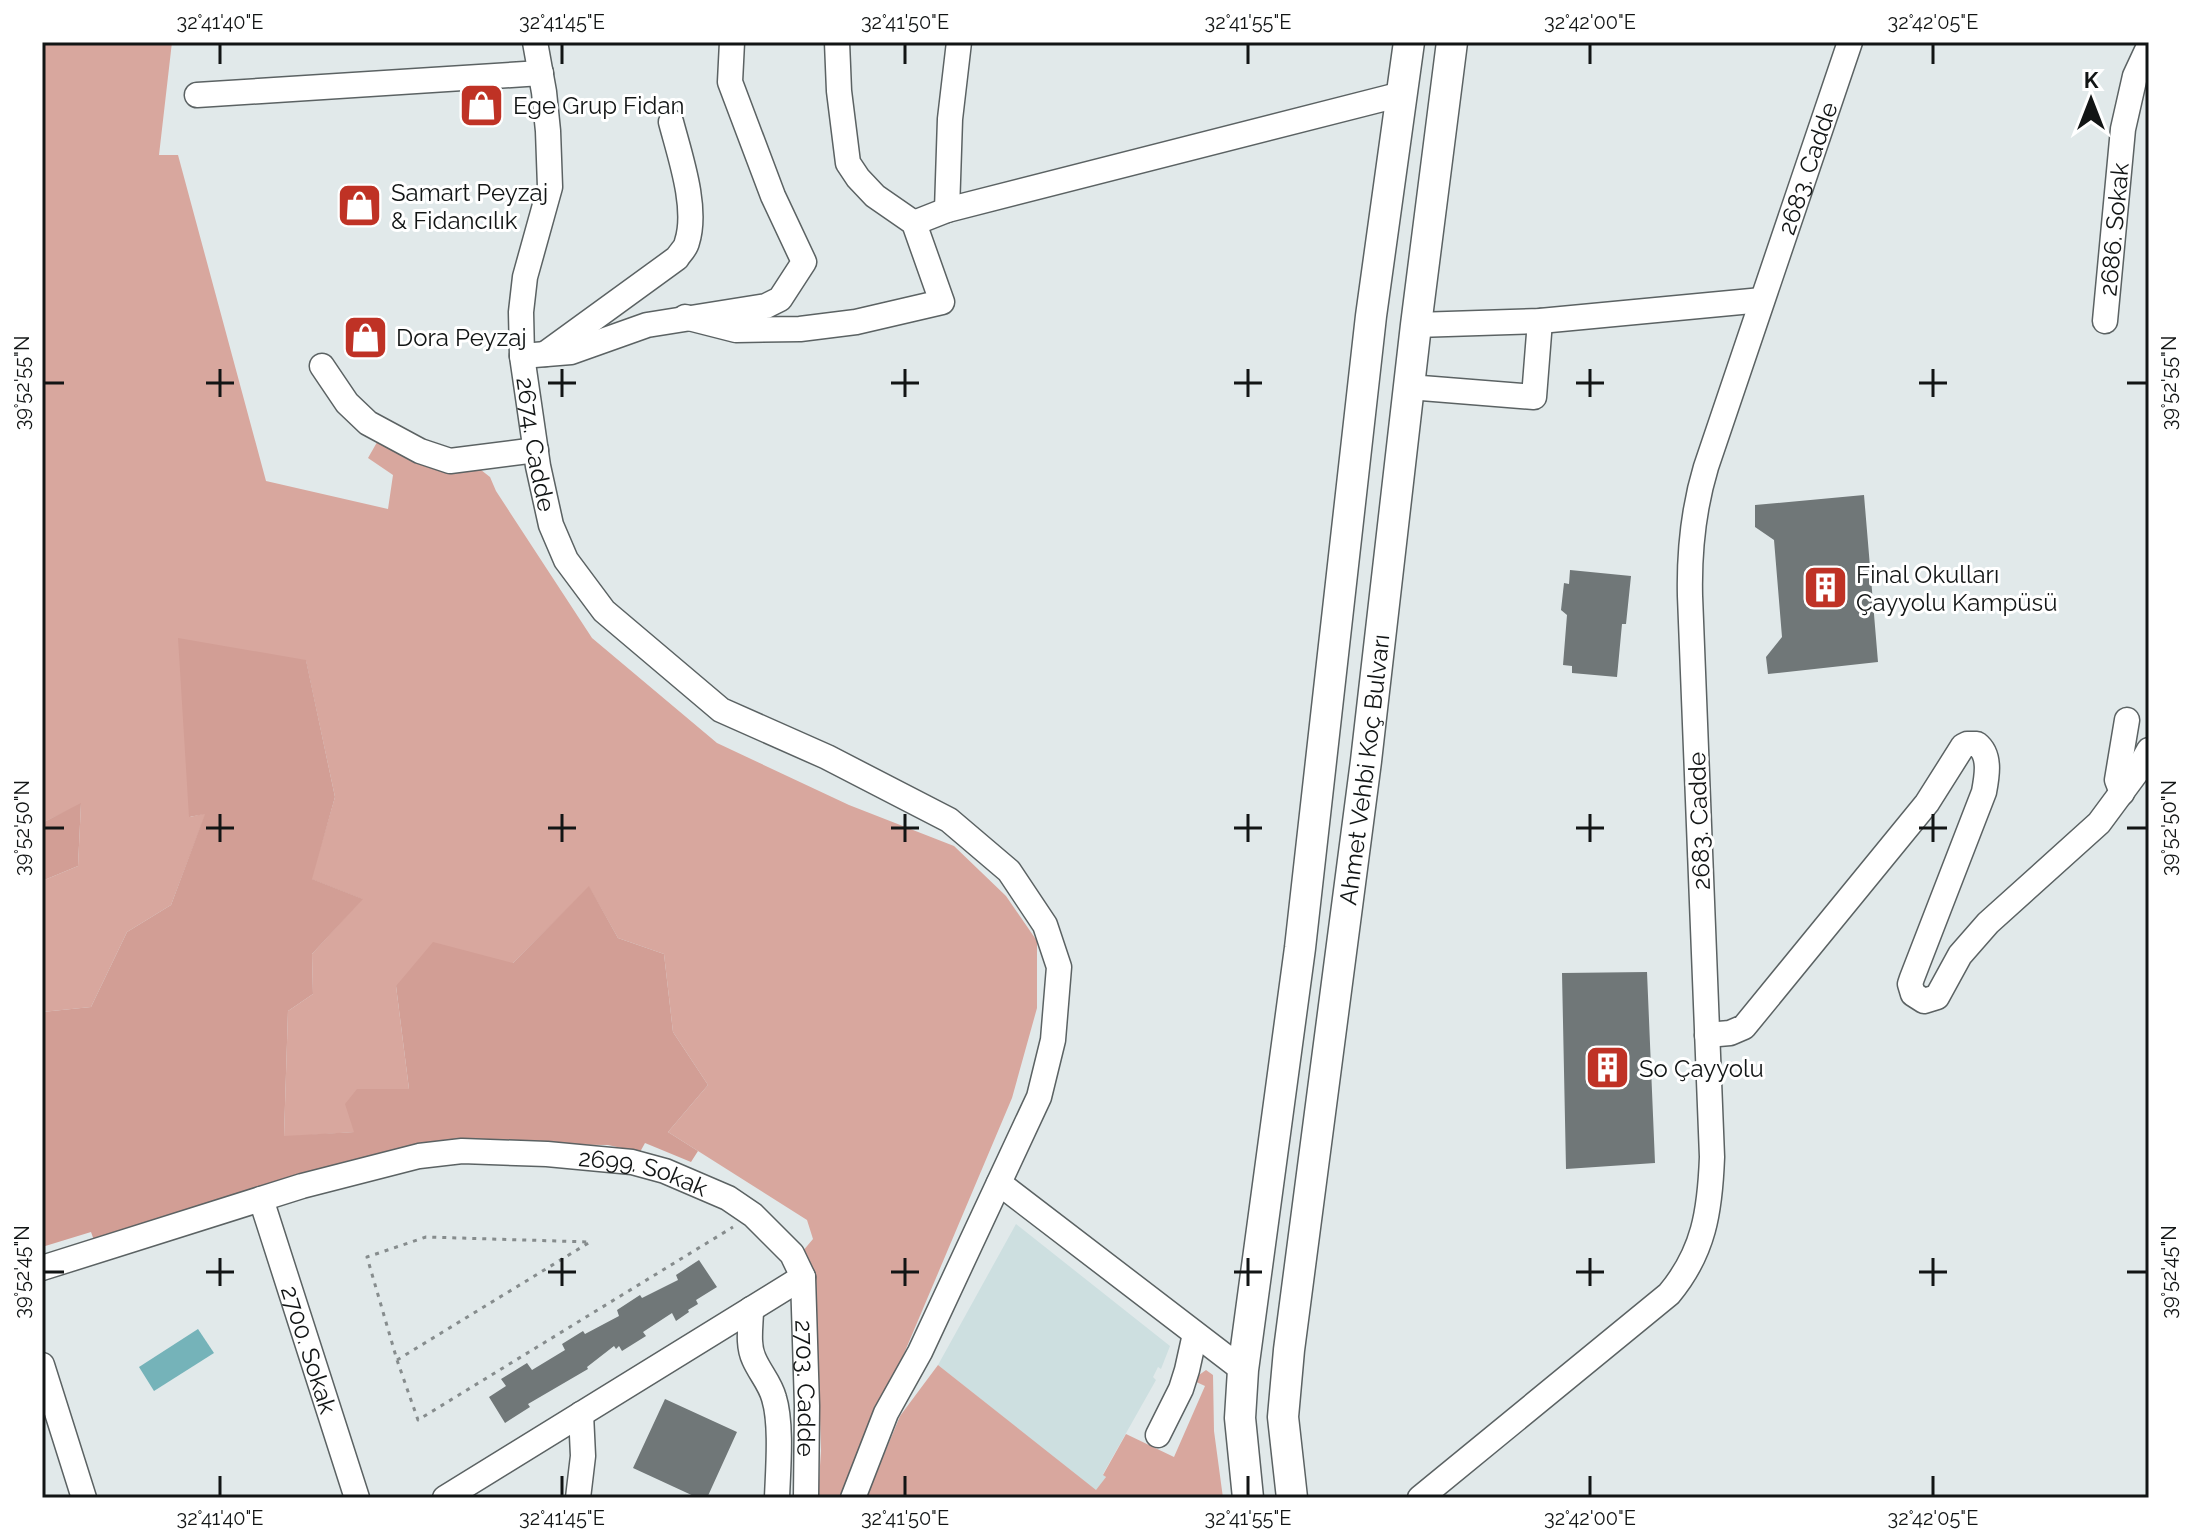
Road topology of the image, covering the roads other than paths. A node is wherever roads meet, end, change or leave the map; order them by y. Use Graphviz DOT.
graph roads {
  1 [pos="535,42"];
  2 [pos="732,42"];
  3 [pos="837,42"];
  4 [pos="959,42"];
  5 [pos="1409,42"];
  6 [pos="1452,42"];
  7 [pos="1850,42"];
  8 [pos="2149,46"];
  9 [pos="541,73"];
  10 [pos="1402,94"];
  11 [pos="197,95"];
  12 [pos="671,122"];
  13 [pos="947,210"];
  14 [pos="914,223"];
  15 [pos="1762,300"];
  16 [pos="685,317"];
  17 [pos="1540,321"];
  18 [pos="2105,321"];
  19 [pos="1416,325"];
  20 [pos="532,356"];
  21 [pos="322,366"];
  22 [pos="1409,387"];
  23 [pos="536,450"];
  24 [pos="2127,720"];
  25 [pos="2149,750"];
  26 [pos="2122,793"];
  27 [pos="1707,1035"];
  28 [pos="999,1183"];
  29 [pos="261,1199"];
  30 [pos="42,1268"];
  31 [pos="803,1277"];
  32 [pos="751,1309"];
  33 [pos="1195,1334"];
  34 [pos="42,1365"];
  35 [pos="1243,1370"];
  36 [pos="581,1414"];
  37 [pos="1158,1435"];
  38 [pos="84,1498"];
  39 [pos="357,1498"];
  40 [pos="445,1498"];
  41 [pos="578,1498"];
  42 [pos="777,1498"];
  43 [pos="806,1498"];
  44 [pos="853,1498"];
  45 [pos="1248,1498"];
  46 [pos="1292,1498"];
  47 [pos="1420,1498"];
  1 -- 9 [label="street, 2674. Cadde"];
  2 -- 16 [label="street"];
  3 -- 14 [label="street"];
  4 -- 13 [label="street"];
  5 -- 10 [label="main road, Ahmet Vehbi Koç Bulvarı"];
  6 -- 19 [label="main road, Ahmet Vehbi Koç Bulvarı"];
  7 -- 15 [label="street, 2683. Cadde"];
  8 -- 18 [label="street, 2686. Sokak"];
  9 -- 11 [label="street"];
  9 -- 20 [label="street, 2674. Cadde"];
  10 -- 13 [label="street"];
  10 -- 35 [label="main road, Ahmet Vehbi Koç Bulvarı"];
  12 -- 20 [label="street"];
  13 -- 14 [label="street"];
  14 -- 16 [label="street"];
  15 -- 17 [label="street"];
  15 -- 27 [label="street, 2683. Cadde"];
  16 -- 20 [label="street"];
  17 -- 19 [label="street"];
  17 -- 22 [label="street"];
  19 -- 22 [label="main road, Ahmet Vehbi Koç Bulvarı"];
  20 -- 23 [label="street, 2674. Cadde"];
  21 -- 23 [label="street"];
  22 -- 46 [label="main road, Ahmet Vehbi Koç Bulvarı"];
  23 -- 28 [label="street, 2674. Cadde"];
  24 -- 26 [label="street"];
  25 -- 26 [label="street"];
  26 -- 27 [label="street"];
  27 -- 47 [label="street, 2683. Cadde"];
  28 -- 33 [label="street"];
  28 -- 44 [label="street, 2674. Cadde"];
  29 -- 30 [label="street, 2699. Sokak"];
  29 -- 31 [label="street, 2699. Sokak"];
  29 -- 39 [label="street, 2700. Sokak"];
  31 -- 32 [label="street"];
  31 -- 43 [label="street, 2703. Cadde"];
  32 -- 36 [label="street"];
  32 -- 42 [label="street"];
  33 -- 35 [label="street"];
  33 -- 37 [label="street"];
  34 -- 38 [label="street"];
  35 -- 45 [label="main road, Ahmet Vehbi Koç Bulvarı"];
  36 -- 40 [label="street"];
  36 -- 41 [label="street"];
}
